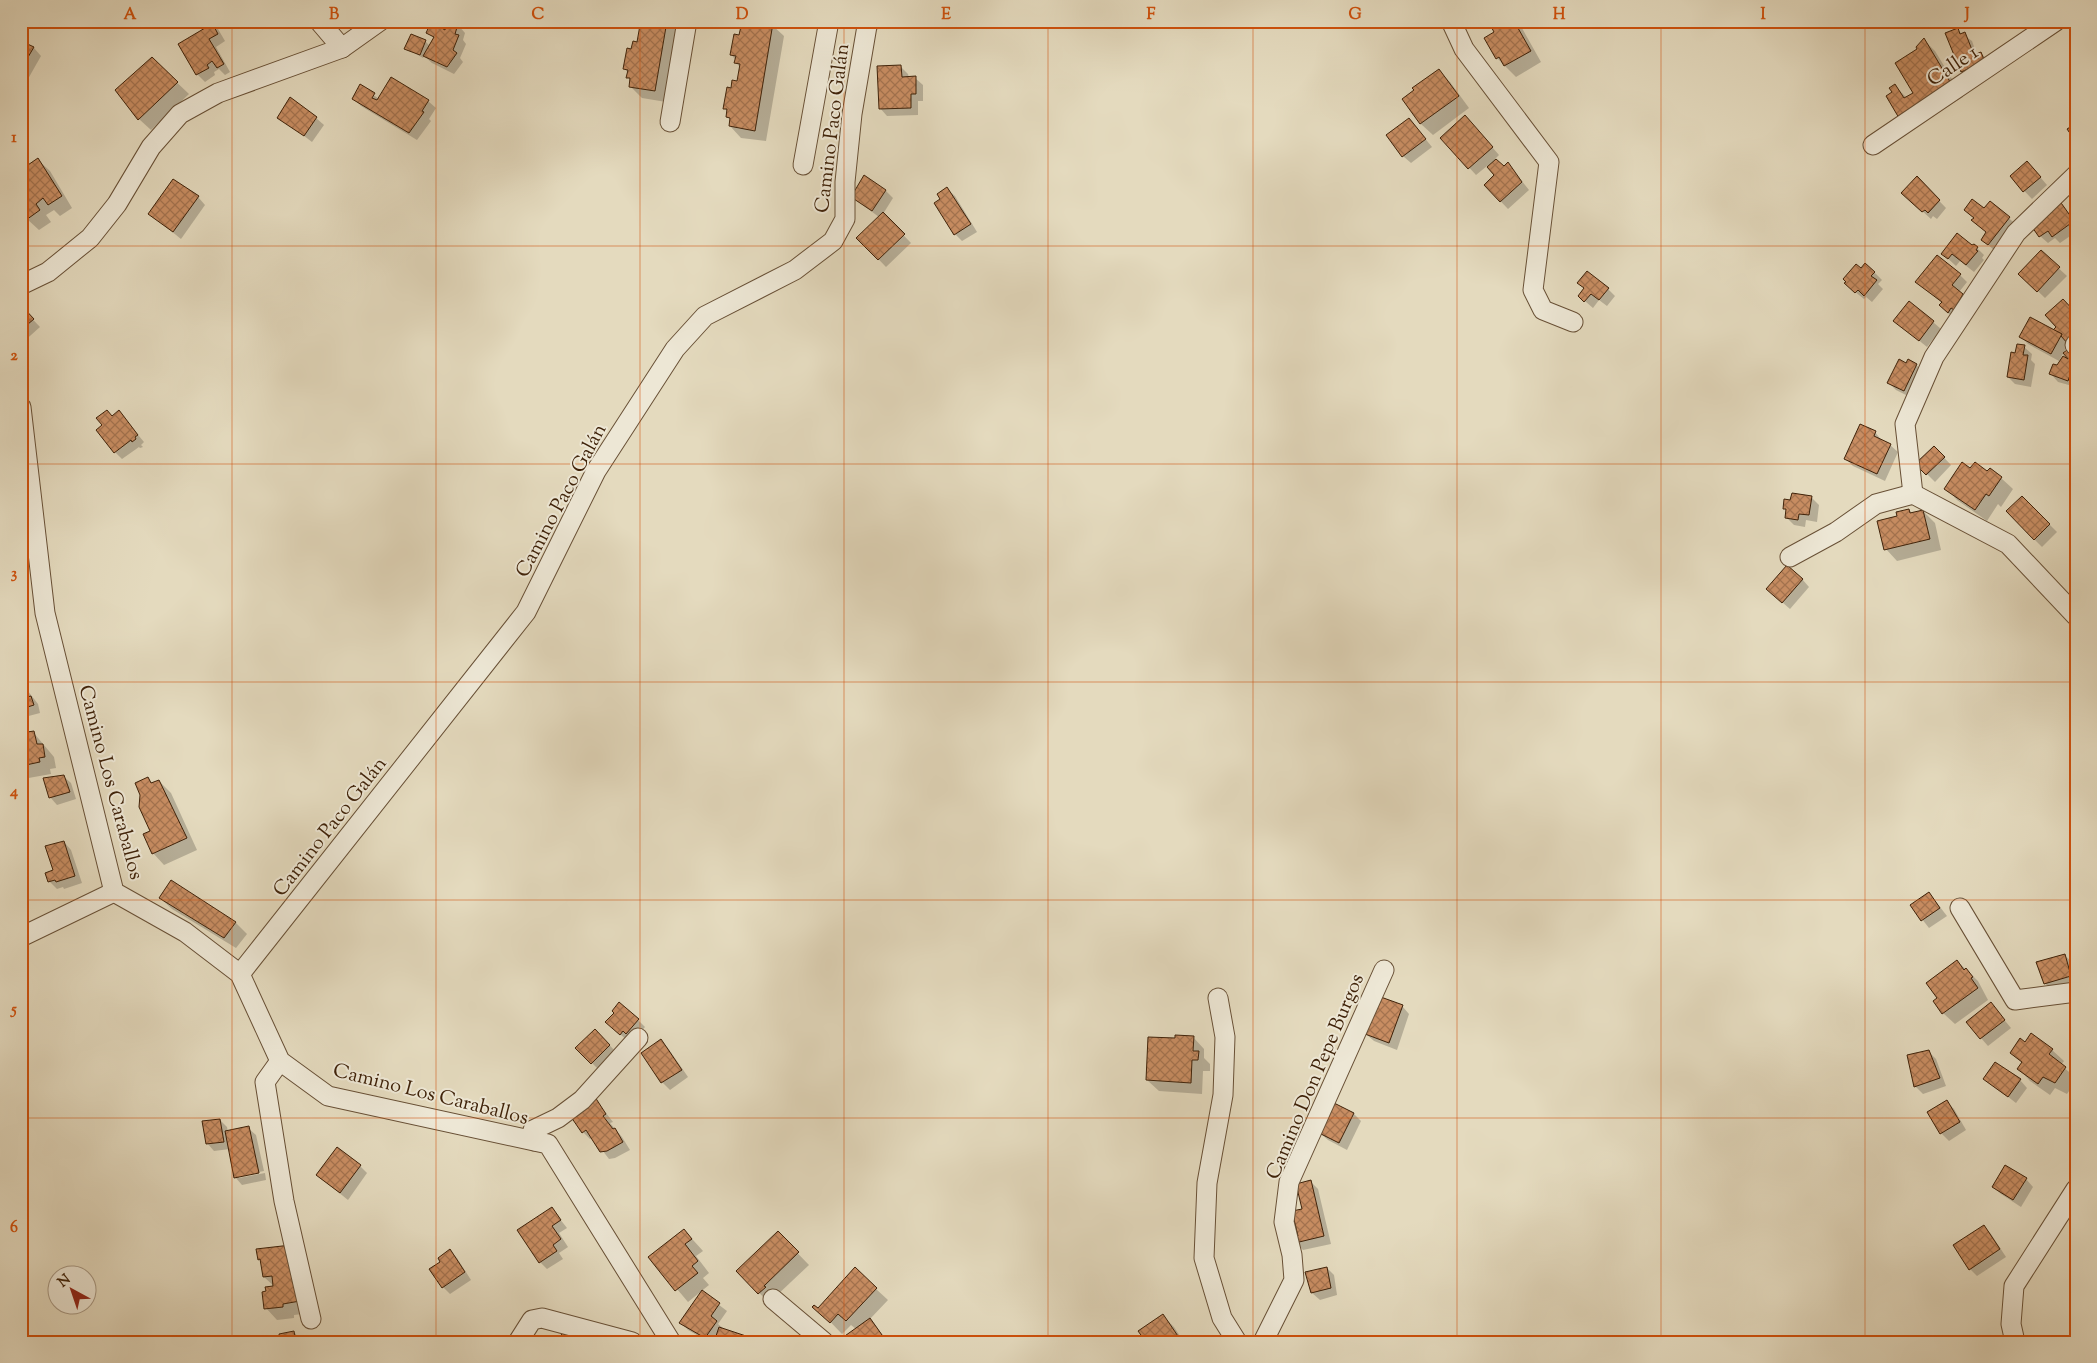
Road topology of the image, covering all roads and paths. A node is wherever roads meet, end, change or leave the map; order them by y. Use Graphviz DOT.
graph roads {
  1 [pos="319,21"];
  2 [pos="380,21"];
  3 [pos="687,21"];
  4 [pos="829,21"];
  5 [pos="870,21"];
  6 [pos="1451,21"];
  7 [pos="2056,21"];
  8 [pos="342,48"];
  9 [pos="670,122"];
  10 [pos="1873,145"];
  11 [pos="803,164"];
  12 [pos="2076,175"];
  13 [pos="21,285"];
  14 [pos="1573,322"];
  15 [pos="21,407"];
  16 [pos="1913,494"];
  17 [pos="1790,557"];
  18 [pos="2076,616"];
  19 [pos="114,892"];
  20 [pos="1960,908"];
  21 [pos="21,937"];
  22 [pos="1384,970"];
  23 [pos="240,974"];
  24 [pos="2076,992"];
  25 [pos="1218,998"];
  26 [pos="638,1038"];
  27 [pos="280,1061"];
  28 [pos="534,1141"];
  29 [pos="2076,1189"];
  30 [pos="773,1299"];
  31 [pos="311,1319"];
  32 [pos="668,1340"];
  33 [pos="518,1342"];
  34 [pos="632,1342"];
  35 [pos="824,1342"];
  36 [pos="1237,1342"];
  37 [pos="1263,1342"];
  38 [pos="2015,1342"];
  1 -- 8 [label="street"];
  2 -- 8 [label="street"];
  3 -- 9 [label="street"];
  4 -- 11 [label="street"];
  5 -- 23 [label="street, Camino Paco Galán"];
  6 -- 14 [label="street"];
  7 -- 10 [label="street, Calle 1"];
  8 -- 13 [label="street"];
  12 -- 16 [label="street"];
  15 -- 19 [label="street, Camino Los Caraballos"];
  16 -- 17 [label="street"];
  16 -- 18 [label="street"];
  19 -- 21 [label="street"];
  19 -- 23 [label="street, Camino Los Caraballos"];
  20 -- 24 [label="street"];
  22 -- 37 [label="street, Camino Don Pepe Burgos"];
  23 -- 27 [label="street, Camino Los Caraballos"];
  25 -- 36 [label="street"];
  26 -- 28 [label="street"];
  27 -- 28 [label="street, Camino Los Caraballos"];
  27 -- 31 [label="street"];
  28 -- 32 [label="street, Camino Los Caraballos"];
  29 -- 38 [label="street"];
  30 -- 35 [label="street"];
  33 -- 34 [label="street"];
}
